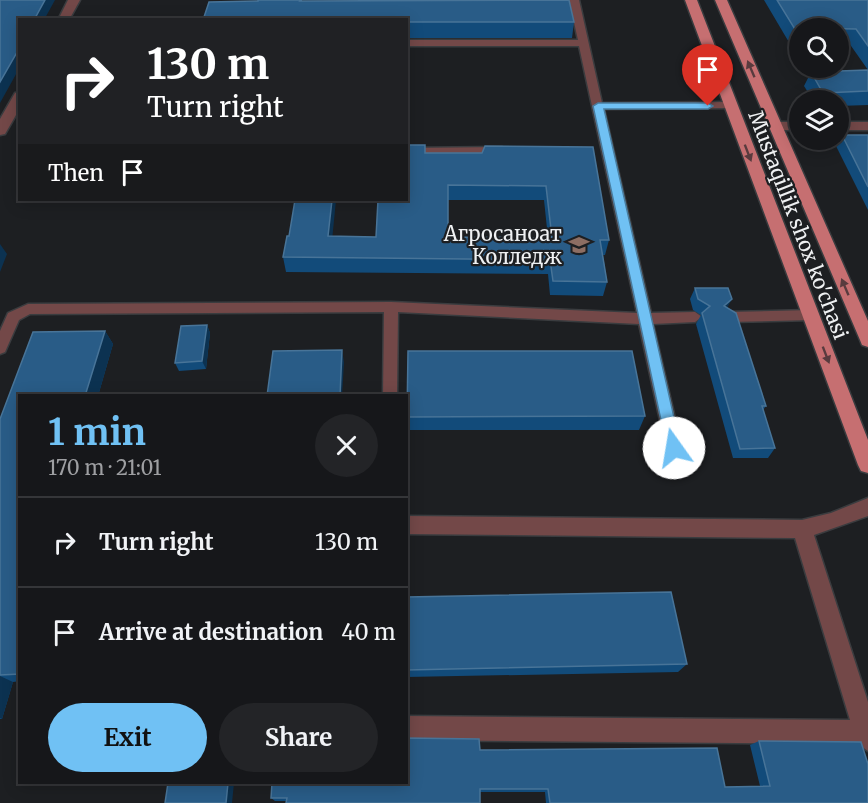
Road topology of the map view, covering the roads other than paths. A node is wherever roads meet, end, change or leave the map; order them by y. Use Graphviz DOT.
graph roads {
  1 [pos="74,0"];
  2 [pos="574,0"];
  3 [pos="691,0"];
  4 [pos="721,0"];
  5 [pos="64,18"];
  6 [pos="408,43"];
  7 [pos="584,43"];
  8 [pos="18,99"];
  9 [pos="730,105"];
  10 [pos="598,106"];
  11 [pos="775,126"];
  12 [pos="789,126"];
  13 [pos="849,126"];
  14 [pos="868,126"];
  15 [pos="0,130"];
  16 [pos="513,151"];
  17 [pos="408,152"];
  18 [pos="391,307"];
  19 [pos="811,315"];
  20 [pos="695,317"];
  21 [pos="728,317"];
  22 [pos="645,319"];
  23 [pos="5,326"];
  24 [pos="868,340"];
  25 [pos="0,348"];
  26 [pos="390,394"];
  27 [pos="674,448"];
  28 [pos="868,465"];
  29 [pos="868,507"];
  30 [pos="408,525"];
  31 [pos="802,529"];
  32 [pos="408,728"];
  33 [pos="867,735"];
  1 -- 5 [label="street"];
  2 -- 7 [label="lane"];
  3 -- 9 [label="main road, Mustaqillik shox ko'chasi"];
  11 -- 4 [label="main road, Mustaqillik shox ko'chasi, one-way"];
  6 -- 7 [label="lane"];
  7 -- 10 [label="lane"];
  8 -- 15 [label="street"];
  9 -- 10 [label="lane"];
  9 -- 19 [label="main road, Mustaqillik shox ko'chasi, one-way"];
  10 -- 22 [label="lane"];
  11 -- 12 [label="street"];
  24 -- 11 [label="main road, Mustaqillik shox ko'chasi, one-way"];
  13 -- 14 [label="street"];
  16 -- 17 [label="lane"];
  18 -- 22 [label="lane"];
  18 -- 23 [label="lane"];
  18 -- 26 [label="lane"];
  19 -- 21 [label="lane"];
  19 -- 28 [label="main road, Mustaqillik shox ko'chasi, one-way"];
  20 -- 22 [label="lane"];
  22 -- 27 [label="lane"];
  23 -- 25 [label="lane"];
  29 -- 31 [label="street"];
  30 -- 31 [label="street"];
  31 -- 33 [label="street"];
  32 -- 33 [label="street"];
}
